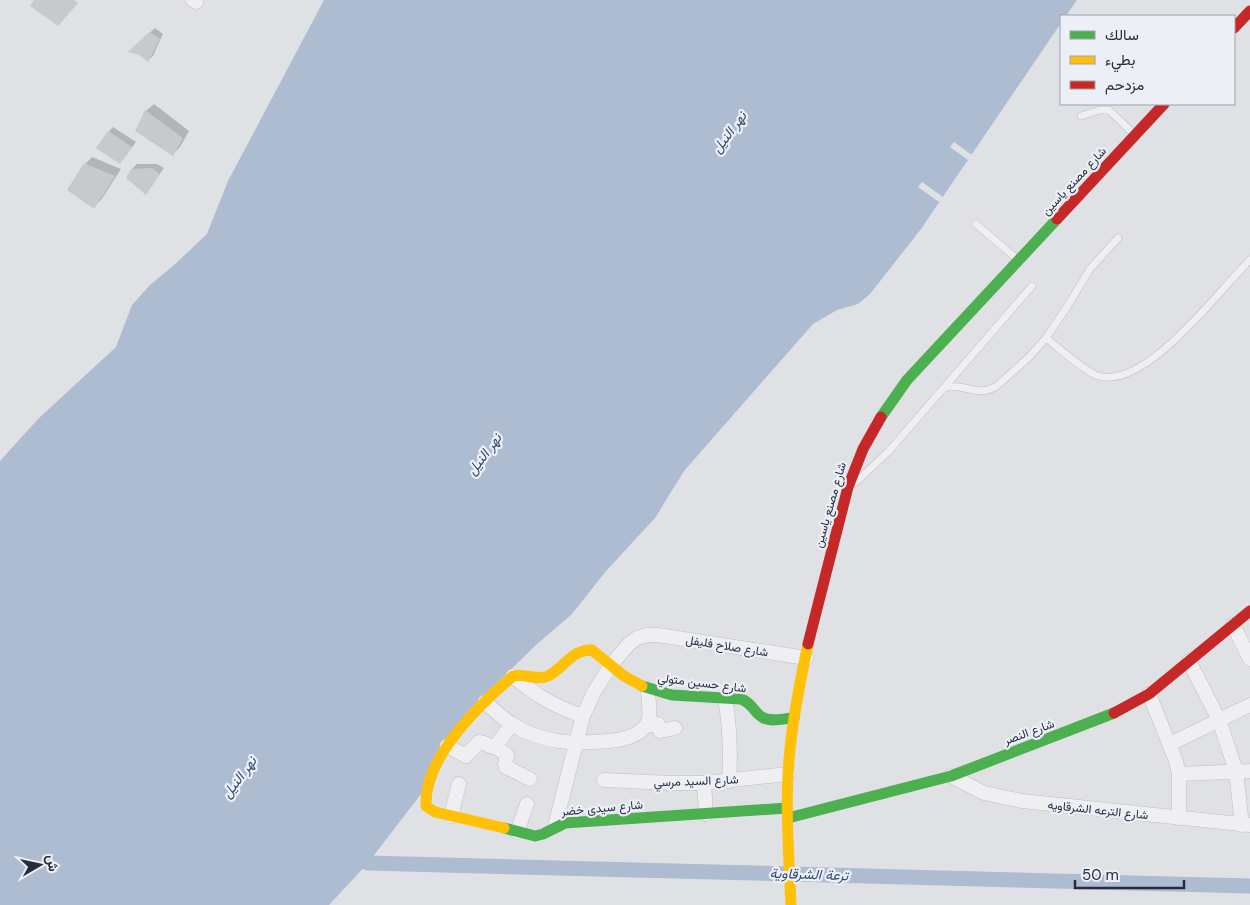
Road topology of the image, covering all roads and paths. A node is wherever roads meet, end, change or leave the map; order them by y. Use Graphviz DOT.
graph roads {
  1 [pos="1250,11"];
  2 [pos="1235,27"];
  3 [pos="1163,105"];
  4 [pos="1081,116"];
  5 [pos="1135,135"];
  6 [pos="976,224"];
  7 [pos="1118,238"];
  8 [pos="1250,260"];
  9 [pos="1019,261"];
  10 [pos="1032,286"];
  11 [pos="1046,338"];
  12 [pos="944,388"];
  13 [pos="847,490"];
  14 [pos="1250,611"];
  15 [pos="1233,625"];
  16 [pos="806,658"];
  17 [pos="1250,659"];
  18 [pos="1189,661"];
  19 [pos="611,665"];
  20 [pos="513,676"];
  21 [pos="648,690"];
  22 [pos="1150,694"];
  23 [pos="725,698"];
  24 [pos="485,702"];
  25 [pos="1250,705"];
  26 [pos="584,716"];
  27 [pos="794,718"];
  28 [pos="1219,720"];
  29 [pos="512,724"];
  30 [pos="646,726"];
  31 [pos="676,728"];
  32 [pos="576,744"];
  33 [pos="1170,744"];
  34 [pos="447,746"];
  35 [pos="495,747"];
  36 [pos="1250,770"];
  37 [pos="1236,771"];
  38 [pos="788,774"];
  39 [pos="1179,774"];
  40 [pos="951,776"];
  41 [pos="530,779"];
  42 [pos="604,780"];
  43 [pos="729,781"];
  44 [pos="704,783"];
  45 [pos="459,784"];
  46 [pos="527,804"];
  47 [pos="787,813"];
  48 [pos="706,814"];
  49 [pos="451,816"];
  50 [pos="1179,818"];
  51 [pos="1246,825"];
  52 [pos="555,826"];
  53 [pos="517,832"];
  54 [pos="790,905"];
  1 -- 2 [label="street"];
  3 -- 5 [label="street, شارع مصنع ياسين"];
  4 -- 5 [label="lane"];
  5 -- 9 [label="street, شارع مصنع ياسين"];
  6 -- 9 [label="lane"];
  7 -- 11 [label="lane"];
  8 -- 11 [label="lane"];
  9 -- 13 [label="street, شارع مصنع ياسين"];
  10 -- 12 [label="lane"];
  11 -- 12 [label="lane"];
  12 -- 13 [label="lane"];
  13 -- 16 [label="street, شارع مصنع ياسين"];
  14 -- 15 [label="street, شارع النصر"];
  15 -- 17 [label="street"];
  15 -- 18 [label="street, شارع النصر"];
  16 -- 19 [label="street, شارع صلاح فليفل"];
  16 -- 27 [label="street, شارع مصنع ياسين"];
  18 -- 22 [label="street, شارع النصر"];
  18 -- 28 [label="street"];
  19 -- 20 [label="street, شارع حسين متولي"];
  19 -- 21 [label="street, شارع حسين متولي"];
  19 -- 26 [label="street"];
  20 -- 24 [label="street"];
  20 -- 26 [label="street"];
  21 -- 23 [label="street, شارع حسين متولي"];
  21 -- 30 [label="street"];
  22 -- 33 [label="street"];
  22 -- 40 [label="street, شارع النصر"];
  23 -- 27 [label="street, شارع حسين متولي"];
  23 -- 43 [label="street"];
  24 -- 29 [label="street"];
  24 -- 34 [label="street"];
  25 -- 28 [label="street"];
  26 -- 32 [label="street"];
  27 -- 38 [label="street, شارع مصنع ياسين"];
  28 -- 33 [label="street"];
  28 -- 37 [label="street"];
  29 -- 32 [label="street"];
  29 -- 35 [label="street"];
  30 -- 31 [label="street"];
  30 -- 32 [label="street"];
  32 -- 52 [label="street"];
  33 -- 39 [label="street"];
  34 -- 35 [label="street"];
  34 -- 49 [label="street, شارع سيدى خضر"];
  35 -- 41 [label="street"];
  36 -- 37 [label="street"];
  37 -- 39 [label="street"];
  37 -- 51 [label="street"];
  38 -- 43 [label="street, شارع السيد مرسي"];
  38 -- 47 [label="street, شارع مصنع ياسين"];
  39 -- 50 [label="street"];
  40 -- 47 [label="street, شارع النصر"];
  40 -- 50 [label="street, شارع الترعه الشرقاويه"];
  42 -- 44 [label="street, شارع السيد مرسي"];
  43 -- 44 [label="street, شارع السيد مرسي"];
  44 -- 48 [label="street"];
  45 -- 49 [label="street"];
  46 -- 53 [label="street"];
  47 -- 48 [label="street, شارع سيدى خضر"];
  47 -- 54 [label="street, شارع مصنع ياسين"];
  48 -- 52 [label="street, شارع سيدى خضر"];
  49 -- 53 [label="street, شارع سيدى خضر"];
  50 -- 51 [label="street, شارع الترعه الشرقاويه"];
  52 -- 53 [label="street, شارع سيدى خضر"];
}
